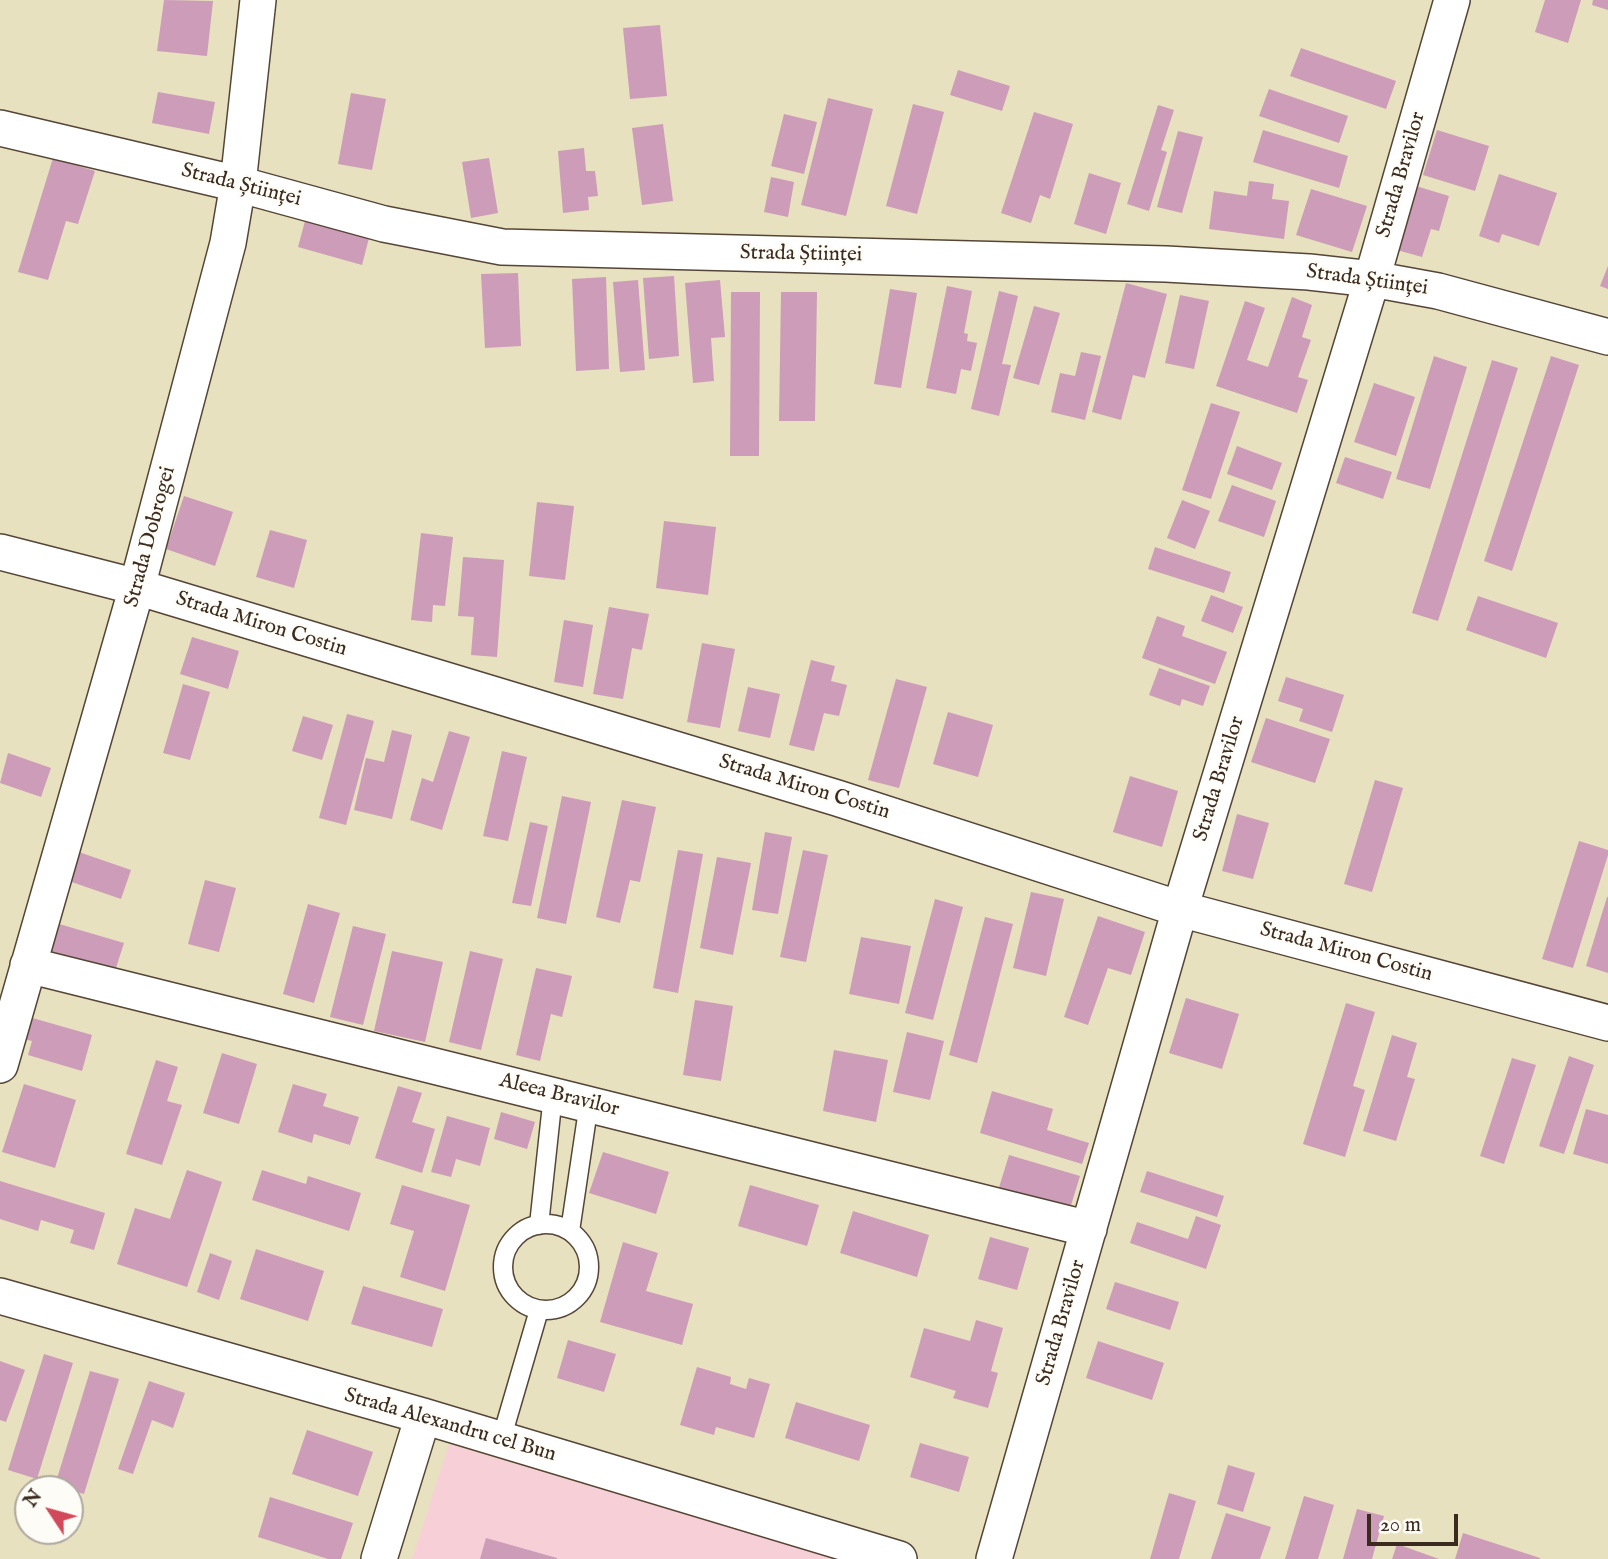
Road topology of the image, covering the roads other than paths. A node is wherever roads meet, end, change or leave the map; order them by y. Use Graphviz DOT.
graph roads {
  1 [pos="258,0"];
  2 [pos="1452,0"];
  3 [pos="0,128"];
  4 [pos="238,184"];
  5 [pos="1372,279"];
  6 [pos="1608,337"];
  7 [pos="0,552"];
  8 [pos="137,587"];
  9 [pos="1180,909"];
  10 [pos="29,965"];
  11 [pos="1608,1023"];
  12 [pos="0,1065"];
  13 [pos="554,1095"];
  14 [pos="589,1103"];
  15 [pos="540,1225"];
  16 [pos="1088,1230"];
  17 [pos="570,1231"];
  18 [pos="0,1296"];
  19 [pos="538,1310"];
  20 [pos="423,1416"];
  21 [pos="501,1440"];
  22 [pos="379,1559"];
  23 [pos="899,1559"];
  24 [pos="994,1559"];
  1 -- 4 [label="street, Strada Dobrogei"];
  2 -- 5 [label="street, Strada Bravilor"];
  3 -- 4 [label="street, Strada Științei"];
  4 -- 5 [label="street, Strada Științei"];
  4 -- 8 [label="street, Strada Dobrogei"];
  5 -- 6 [label="street, Strada Științei"];
  5 -- 9 [label="street, Strada Bravilor"];
  7 -- 8 [label="street, Strada Miron Costin"];
  8 -- 9 [label="street, Strada Miron Costin"];
  8 -- 10 [label="street, Strada Dobrogei"];
  9 -- 11 [label="street, Strada Miron Costin"];
  9 -- 16 [label="street, Strada Bravilor"];
  10 -- 12 [label="street, Strada Dobrogei"];
  10 -- 13 [label="street, Aleea Bravilor"];
  13 -- 14 [label="street, Aleea Bravilor"];
  13 -- 15 [label="lane"];
  14 -- 16 [label="street, Aleea Bravilor"];
  14 -- 17 [label="lane"];
  15 -- 17 [label="lane"];
  15 -- 19 [label="lane"];
  16 -- 24 [label="street, Strada Bravilor"];
  17 -- 19 [label="lane"];
  18 -- 20 [label="street, Strada Alexandru cel Bun"];
  19 -- 21 [label="lane"];
  20 -- 21 [label="street, Strada Alexandru cel Bun"];
  20 -- 22 [label="street"];
  21 -- 23 [label="street, Strada Alexandru cel Bun"];
}
